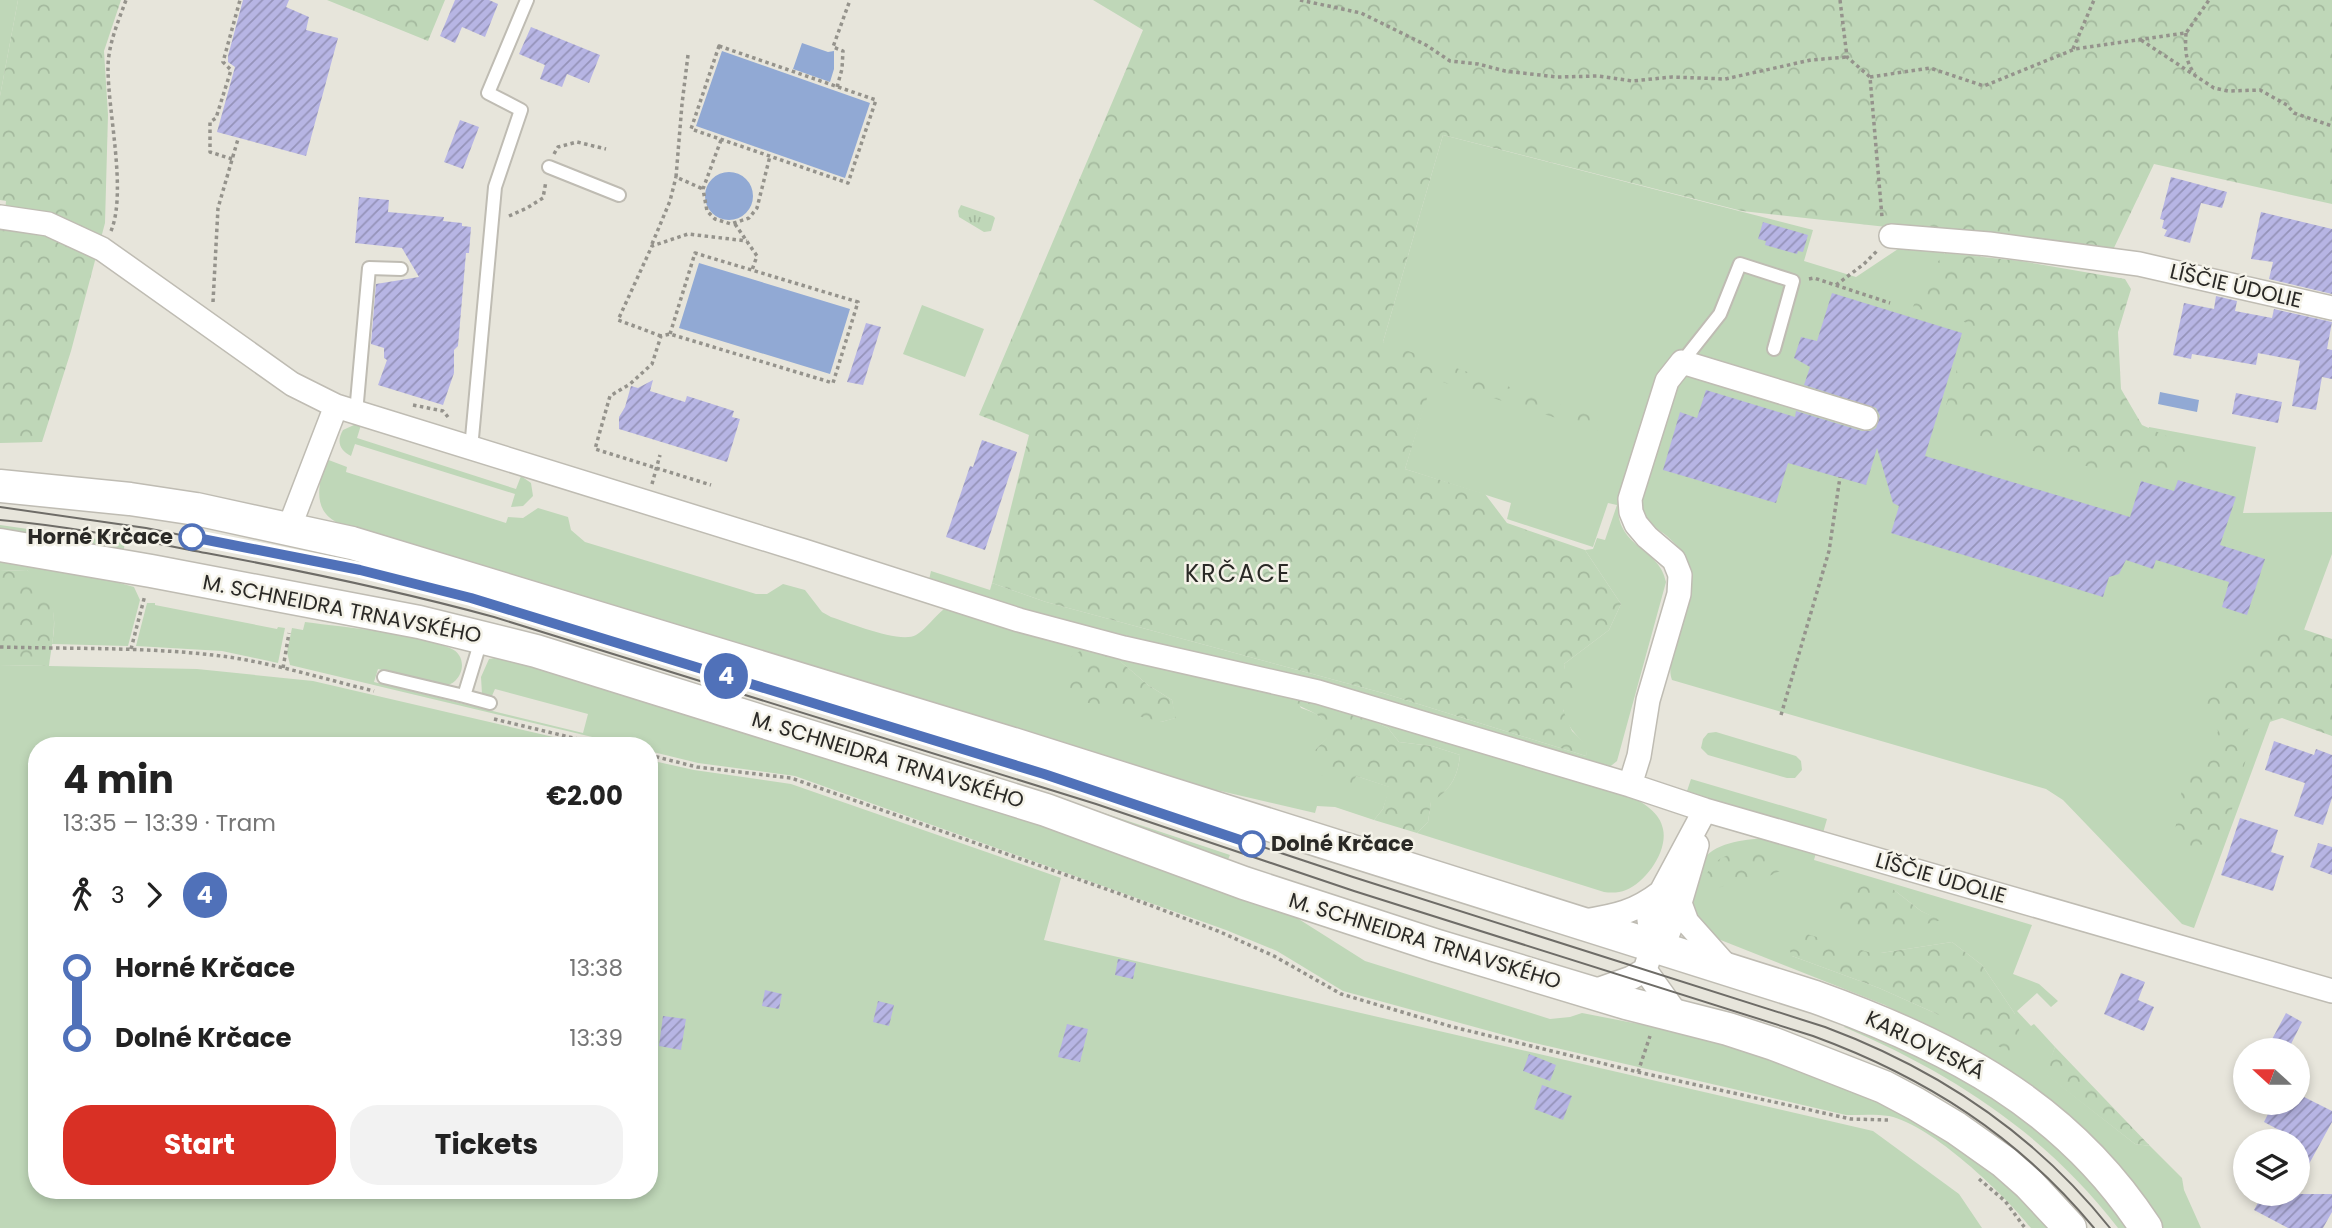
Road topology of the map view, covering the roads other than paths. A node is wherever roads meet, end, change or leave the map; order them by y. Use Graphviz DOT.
graph roads {
  1 [pos="527,0"];
  2 [pos="549,167"];
  3 [pos="619,195"];
  4 [pos="0,217"];
  5 [pos="1892,236"];
  6 [pos="401,269"];
  7 [pos="2332,308"];
  8 [pos="1774,349"];
  9 [pos="1682,362"];
  10 [pos="346,410"];
  11 [pos="1866,418"];
  12 [pos="471,449"];
  13 [pos="0,486"];
  14 [pos="289,528"];
  15 [pos="0,545"];
  16 [pos="482,636"];
  17 [pos="384,677"];
  18 [pos="464,696"];
  19 [pos="489,703"];
  20 [pos="1630,785"];
  21 [pos="1705,810"];
  22 [pos="1671,897"];
  23 [pos="1579,922"];
  24 [pos="1649,957"];
  25 [pos="1729,969"];
  26 [pos="2332,991"];
  27 [pos="1591,992"];
  28 [pos="1665,1024"];
  29 [pos="2070,1228"];
  30 [pos="2146,1228"];
  1 -- 12 [label="lane"];
  2 -- 3 [label="lane"];
  4 -- 10 [label="street, LÍŠČIE ÚDOLIE"];
  5 -- 7 [label="street, LÍŠČIE ÚDOLIE"];
  6 -- 10 [label="lane"];
  8 -- 9 [label="lane"];
  9 -- 11 [label="street"];
  9 -- 20 [label="street"];
  10 -- 12 [label="street, LÍŠČIE ÚDOLIE"];
  10 -- 14 [label="street"];
  12 -- 20 [label="street, LÍŠČIE ÚDOLIE"];
  13 -- 14 [label="main road"];
  14 -- 23 [label="main road"];
  15 -- 16 [label="main road, M. SCHNEIDRA TRNAVSKÉHO"];
  16 -- 18 [label="lane"];
  16 -- 27 [label="main road, M. SCHNEIDRA TRNAVSKÉHO"];
  17 -- 18 [label="lane"];
  18 -- 19 [label="lane"];
  20 -- 21 [label="street, LÍŠČIE ÚDOLIE"];
  21 -- 22 [label="street"];
  21 -- 26 [label="street, LÍŠČIE ÚDOLIE"];
  22 -- 23 [label="street"];
  22 -- 24 [label="street"];
  22 -- 25 [label="street"];
  23 -- 24 [label="main road"];
  24 -- 25 [label="main road, KARLOVESKÁ"];
  24 -- 27 [label="street"];
  24 -- 28 [label="street"];
  25 -- 30 [label="main road, KARLOVESKÁ"];
  27 -- 28 [label="main road, M. SCHNEIDRA TRNAVSKÉHO"];
  28 -- 29 [label="main road"];
}
